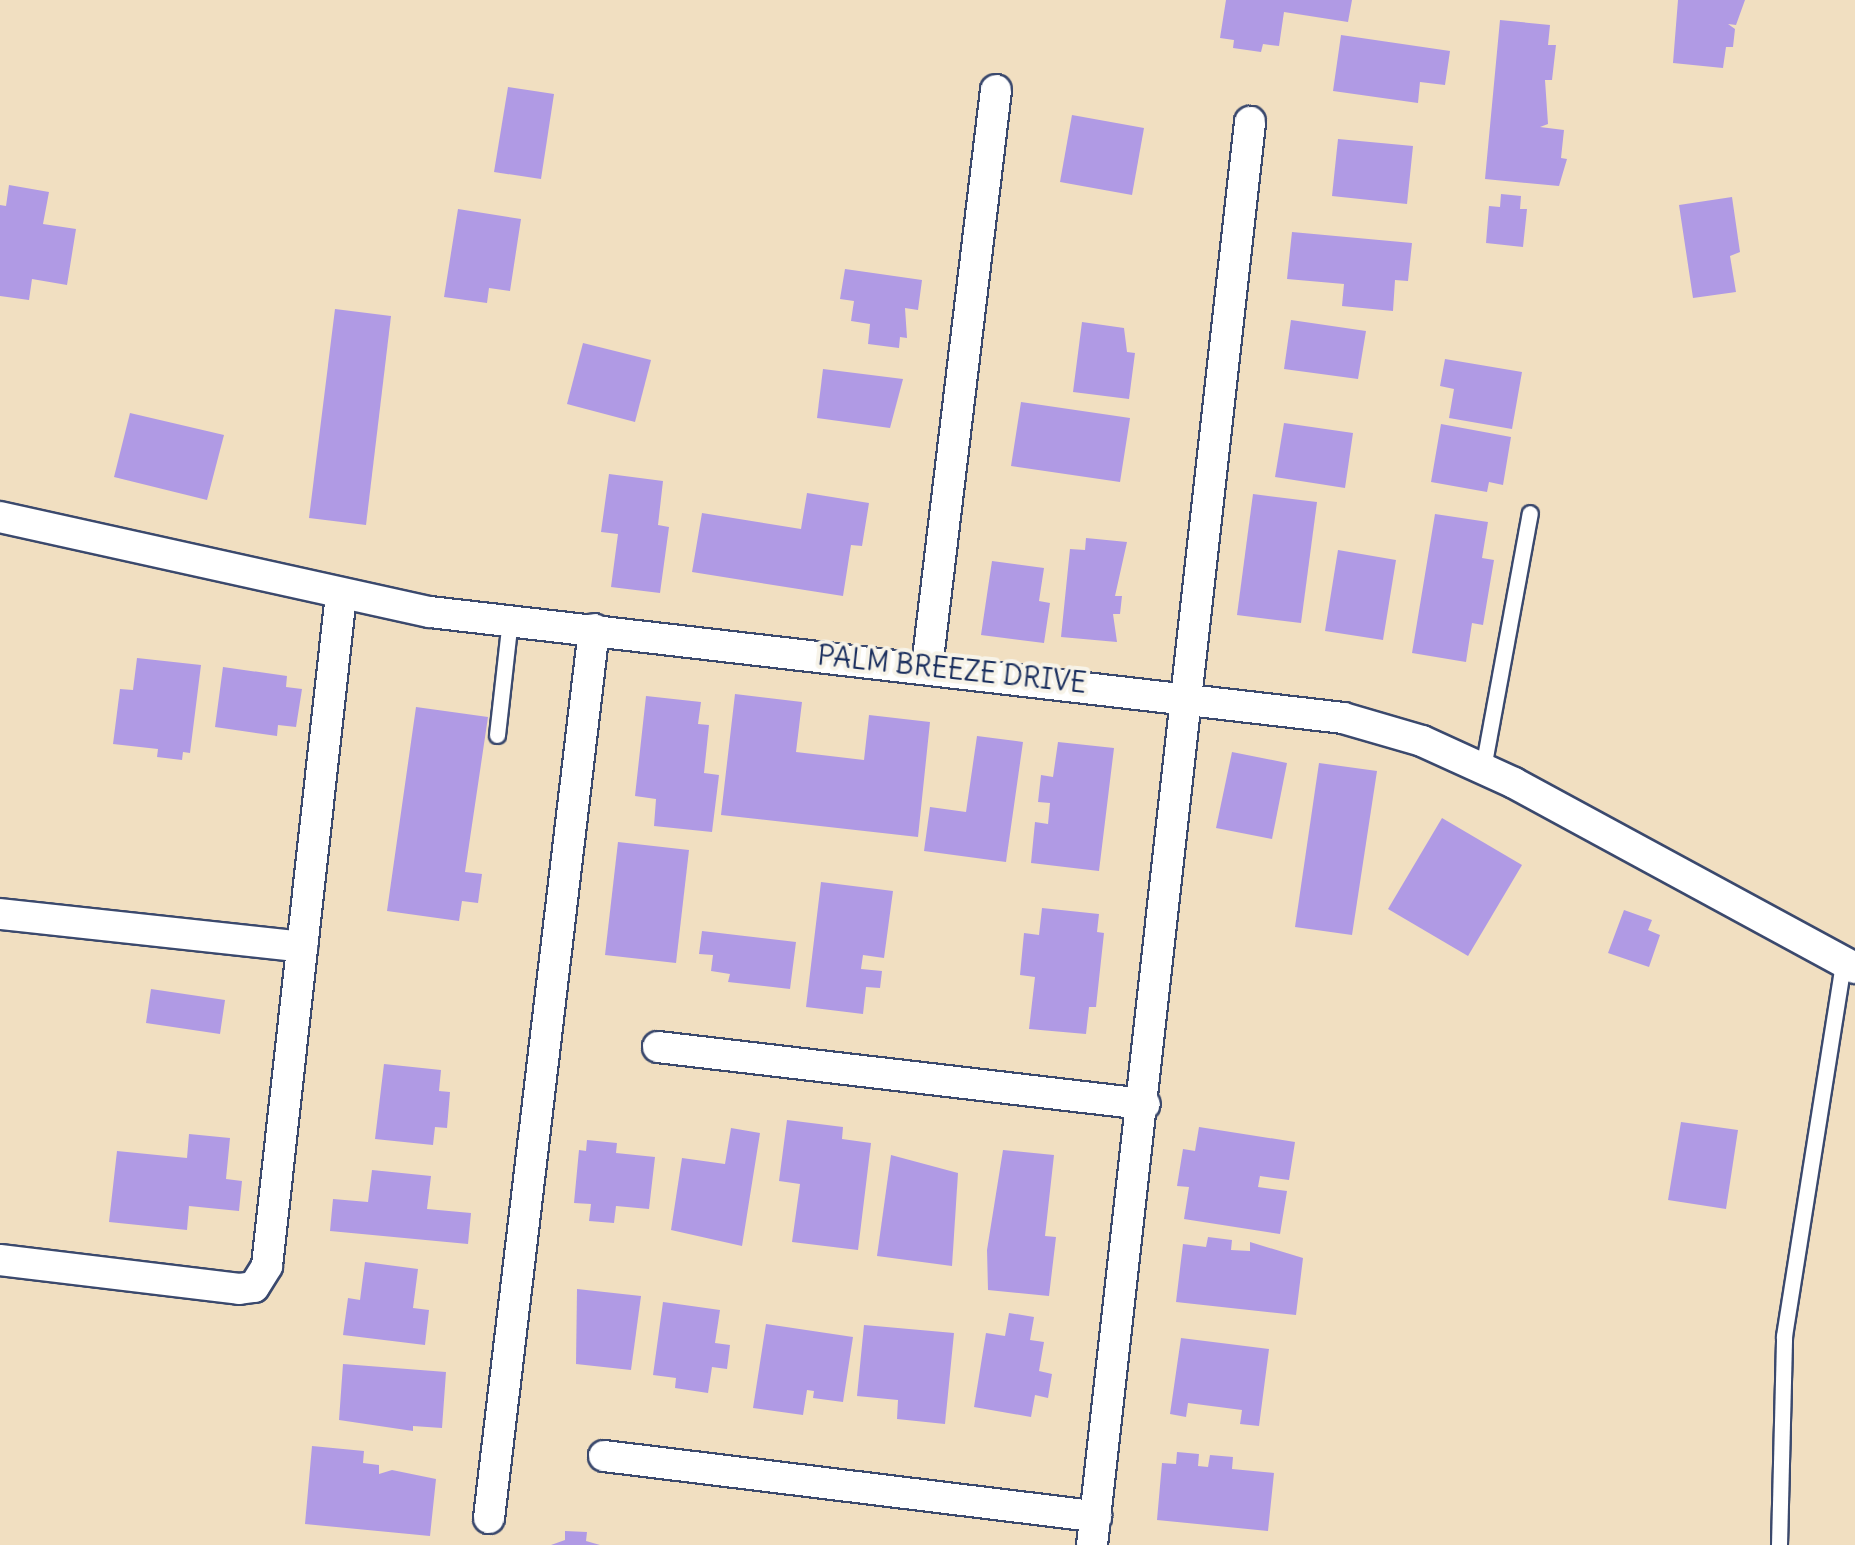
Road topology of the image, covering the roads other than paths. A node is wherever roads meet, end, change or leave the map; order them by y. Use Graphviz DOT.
graph roads {
  1 [pos="996,90"];
  2 [pos="1250,122"];
  3 [pos="1530,513"];
  4 [pos="0,518"];
  5 [pos="341,596"];
  6 [pos="510,620"];
  7 [pos="594,629"];
  8 [pos="927,667"];
  9 [pos="1186,696"];
  10 [pos="497,735"];
  11 [pos="1484,768"];
  12 [pos="0,914"];
  13 [pos="302,947"];
  14 [pos="1849,965"];
  15 [pos="658,1048"];
  16 [pos="1144,1104"];
  17 [pos="0,1260"];
  18 [pos="604,1456"];
  19 [pos="489,1518"];
  20 [pos="1094,1530"];
  21 [pos="1780,1545"];
  1 -- 8 [label="street"];
  2 -- 9 [label="street"];
  3 -- 11 [label="lane"];
  4 -- 5 [label="street, PALM BREEZE DRIVE"];
  5 -- 6 [label="street, PALM BREEZE DRIVE"];
  5 -- 13 [label="street"];
  6 -- 7 [label="street, PALM BREEZE DRIVE"];
  6 -- 10 [label="lane"];
  7 -- 8 [label="street, PALM BREEZE DRIVE"];
  7 -- 19 [label="street"];
  8 -- 9 [label="street, PALM BREEZE DRIVE"];
  9 -- 11 [label="street, PALM BREEZE DRIVE"];
  9 -- 16 [label="street"];
  11 -- 14 [label="street, PALM BREEZE DRIVE"];
  12 -- 13 [label="street"];
  13 -- 17 [label="street"];
  14 -- 21 [label="lane"];
  15 -- 16 [label="street"];
  16 -- 20 [label="street"];
  18 -- 20 [label="street"];
}
